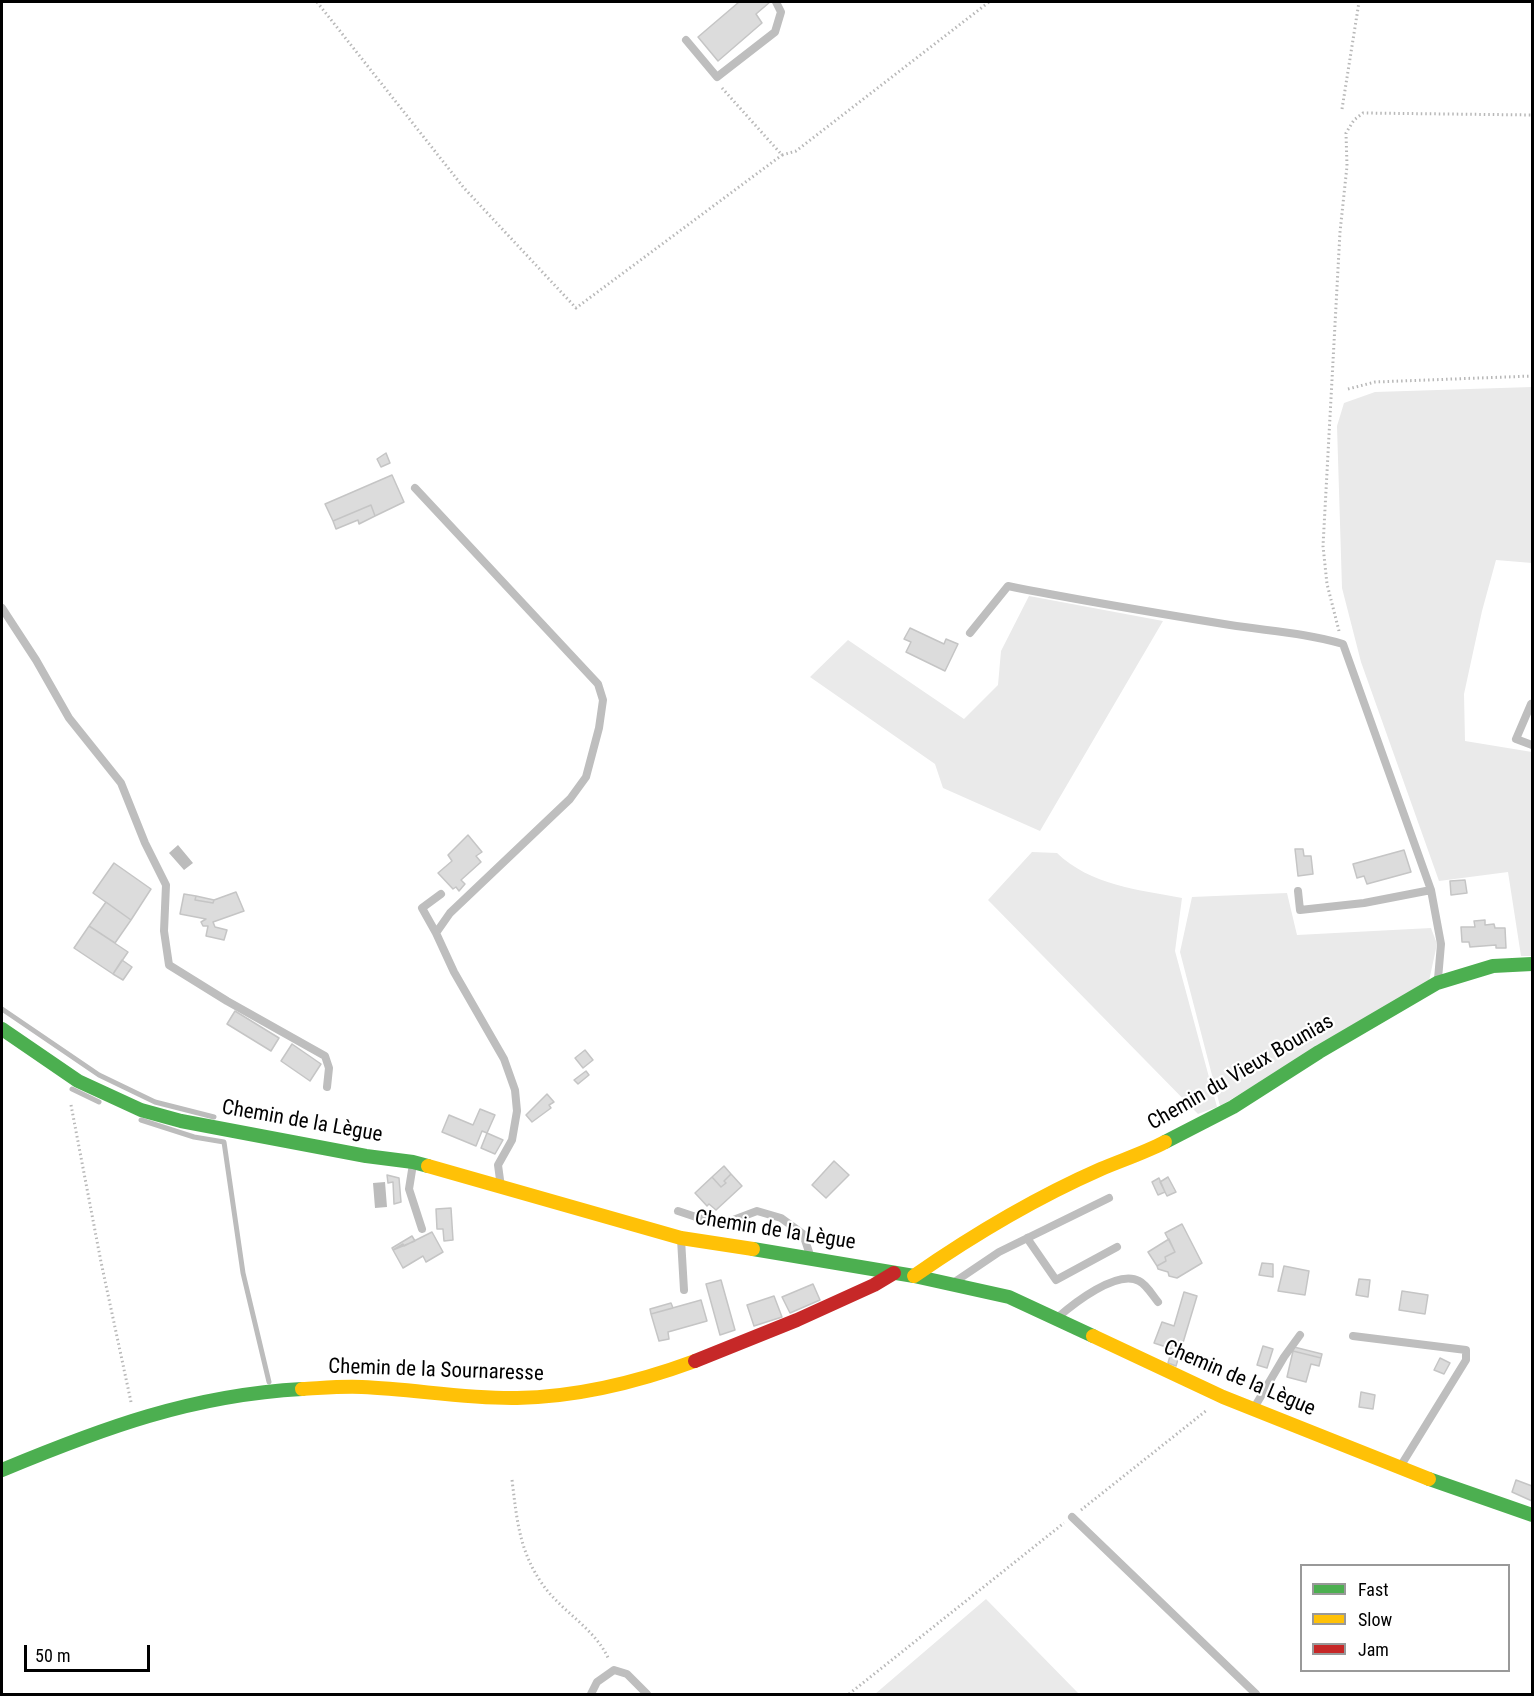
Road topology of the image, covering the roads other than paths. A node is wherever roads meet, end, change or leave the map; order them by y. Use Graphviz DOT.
graph roads {
  1 [pos="776,2"];
  2 [pos="686,40"];
  3 [pos="415,488"];
  4 [pos="2,608"];
  5 [pos="970,633"];
  6 [pos="1533,705"];
  7 [pos="1533,745"];
  8 [pos="1431,890"];
  9 [pos="1298,891"];
  10 [pos="441,894"];
  11 [pos="436,933"];
  12 [pos="1533,964"];
  13 [pos="1437,983"];
  14 [pos="2,1029"];
  15 [pos="327,1087"];
  16 [pos="413,1162"];
  17 [pos="502,1189"];
  18 [pos="1109,1198"];
  19 [pos="678,1211"];
  20 [pos="422,1229"];
  21 [pos="681,1238"];
  22 [pos="1027,1238"];
  23 [pos="1117,1247"];
  24 [pos="810,1257"];
  25 [pos="894,1273"];
  26 [pos="914,1276"];
  27 [pos="952,1284"];
  28 [pos="684,1290"];
  29 [pos="1158,1302"];
  30 [pos="1056,1319"];
  31 [pos="1300,1335"];
  32 [pos="1353,1336"];
  33 [pos="1254,1410"];
  34 [pos="1399,1468"];
  35 [pos="2,1470"];
  36 [pos="1533,1515"];
  37 [pos="1072,1517"];
  38 [pos="591,1695"];
  39 [pos="647,1695"];
  40 [pos="1256,1695"];
  1 -- 2 [label="lane"];
  3 -- 11 [label="lane"];
  4 -- 15 [label="lane"];
  5 -- 8 [label="lane"];
  6 -- 7 [label="lane"];
  8 -- 9 [label="lane"];
  8 -- 13 [label="lane"];
  10 -- 11 [label="lane"];
  11 -- 17 [label="lane"];
  12 -- 13 [label="street, Chemin du Vieux Bounias"];
  13 -- 26 [label="street, Chemin du Vieux Bounias"];
  14 -- 16 [label="street, Chemin de la Lègue"];
  16 -- 17 [label="street, Chemin de la Lègue"];
  16 -- 20 [label="lane"];
  17 -- 21 [label="street, Chemin de la Lègue"];
  18 -- 22 [label="lane"];
  19 -- 24 [label="lane"];
  21 -- 24 [label="street, Chemin de la Lègue"];
  21 -- 28 [label="lane"];
  22 -- 23 [label="lane"];
  22 -- 27 [label="lane"];
  24 -- 25 [label="street, Chemin de la Lègue"];
  25 -- 26 [label="street, Chemin de la Lègue"];
  25 -- 35 [label="street, Chemin de la Sournaresse"];
  26 -- 27 [label="street, Chemin de la Lègue"];
  27 -- 30 [label="street, Chemin de la Lègue"];
  29 -- 30 [label="lane"];
  30 -- 33 [label="street, Chemin de la Lègue"];
  31 -- 33 [label="lane"];
  32 -- 34 [label="lane"];
  33 -- 34 [label="street, Chemin de la Lègue"];
  34 -- 36 [label="street, Chemin de la Lègue"];
  37 -- 40 [label="lane"];
  38 -- 39 [label="lane"];
}
